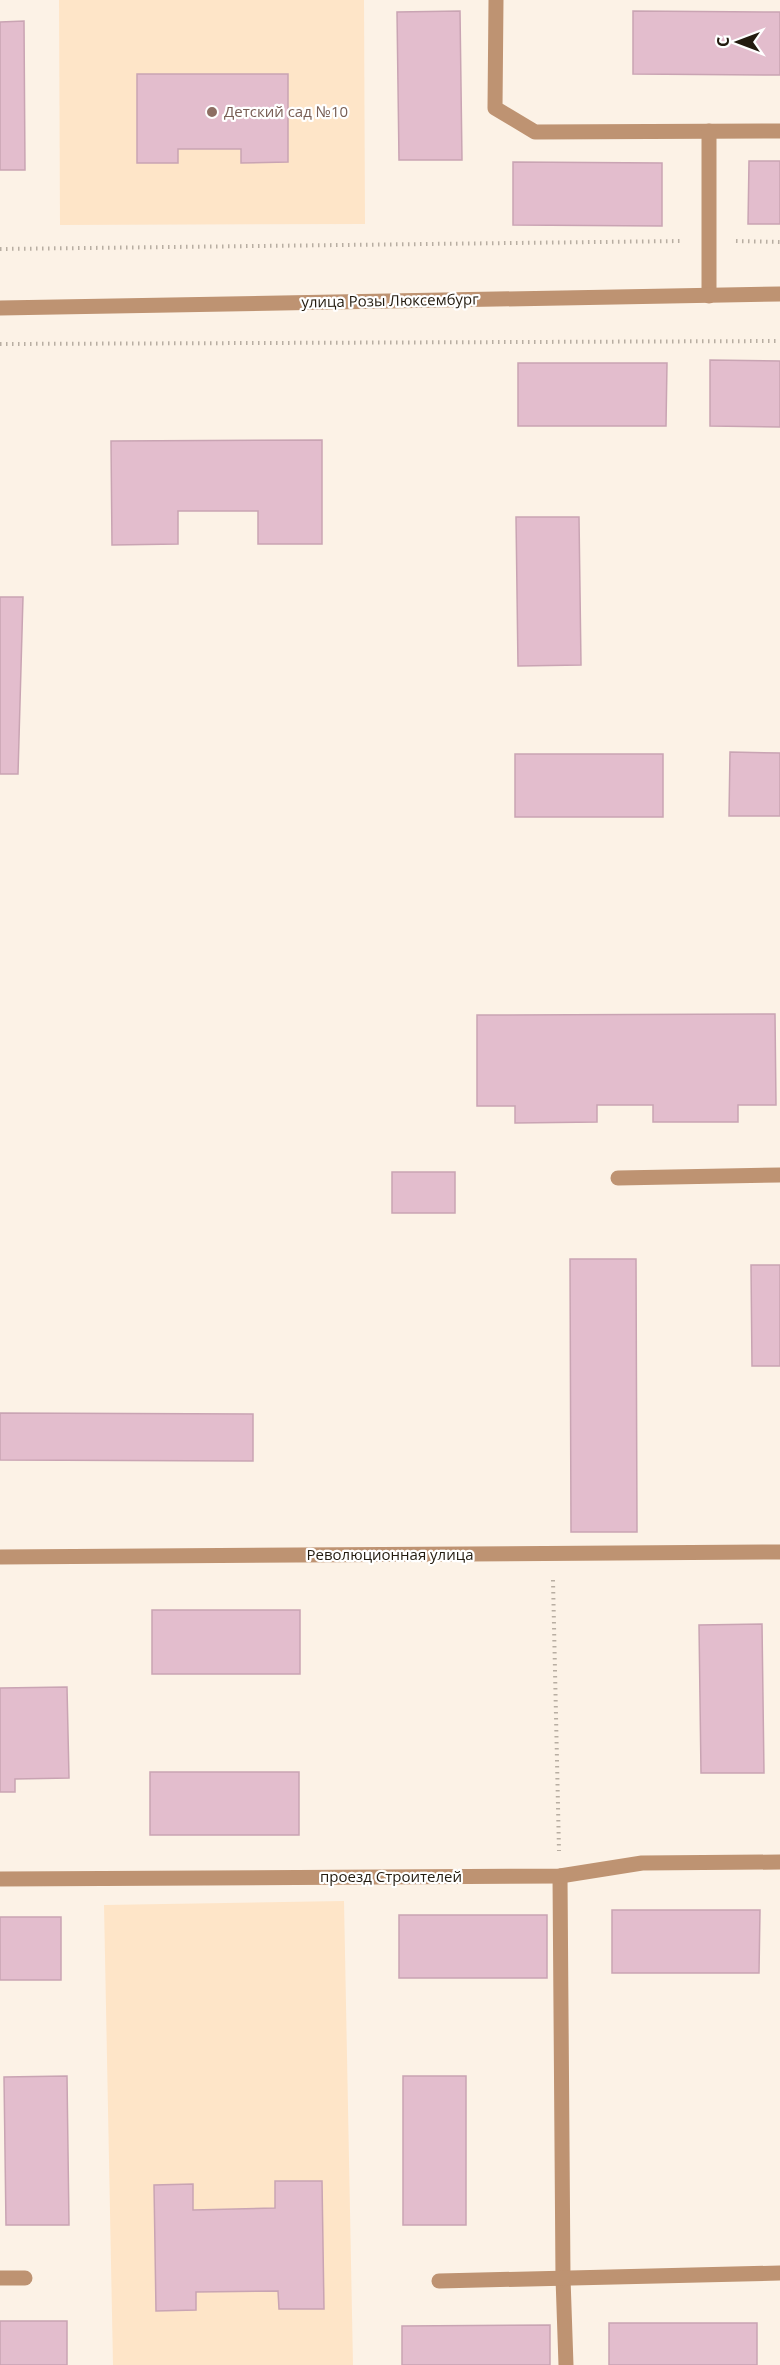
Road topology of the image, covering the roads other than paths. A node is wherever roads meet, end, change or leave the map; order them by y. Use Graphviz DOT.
graph roads {
  1 [pos="496,0"];
  2 [pos="709,131"];
  3 [pos="780,131"];
  4 [pos="780,294"];
  5 [pos="709,296"];
  6 [pos="0,308"];
  7 [pos="780,1175"];
  8 [pos="618,1178"];
  9 [pos="780,1552"];
  10 [pos="0,1557"];
  11 [pos="780,1862"];
  12 [pos="560,1876"];
  13 [pos="0,1879"];
  14 [pos="780,2272"];
  15 [pos="0,2278"];
  16 [pos="25,2278"];
  17 [pos="563,2278"];
  18 [pos="439,2281"];
  19 [pos="566,2365"];
  1 -- 2 [label="street"];
  2 -- 3 [label="street"];
  2 -- 5 [label="street"];
  4 -- 5 [label="street, улица Розы Люксембург"];
  5 -- 6 [label="street, улица Розы Люксембург"];
  7 -- 8 [label="street"];
  9 -- 10 [label="street, Революционная улица"];
  11 -- 12 [label="street, проезд Строителей"];
  12 -- 13 [label="street, проезд Строителей"];
  12 -- 17 [label="street"];
  14 -- 17 [label="street"];
  15 -- 16 [label="street"];
  17 -- 18 [label="street"];
  17 -- 19 [label="street"];
}
